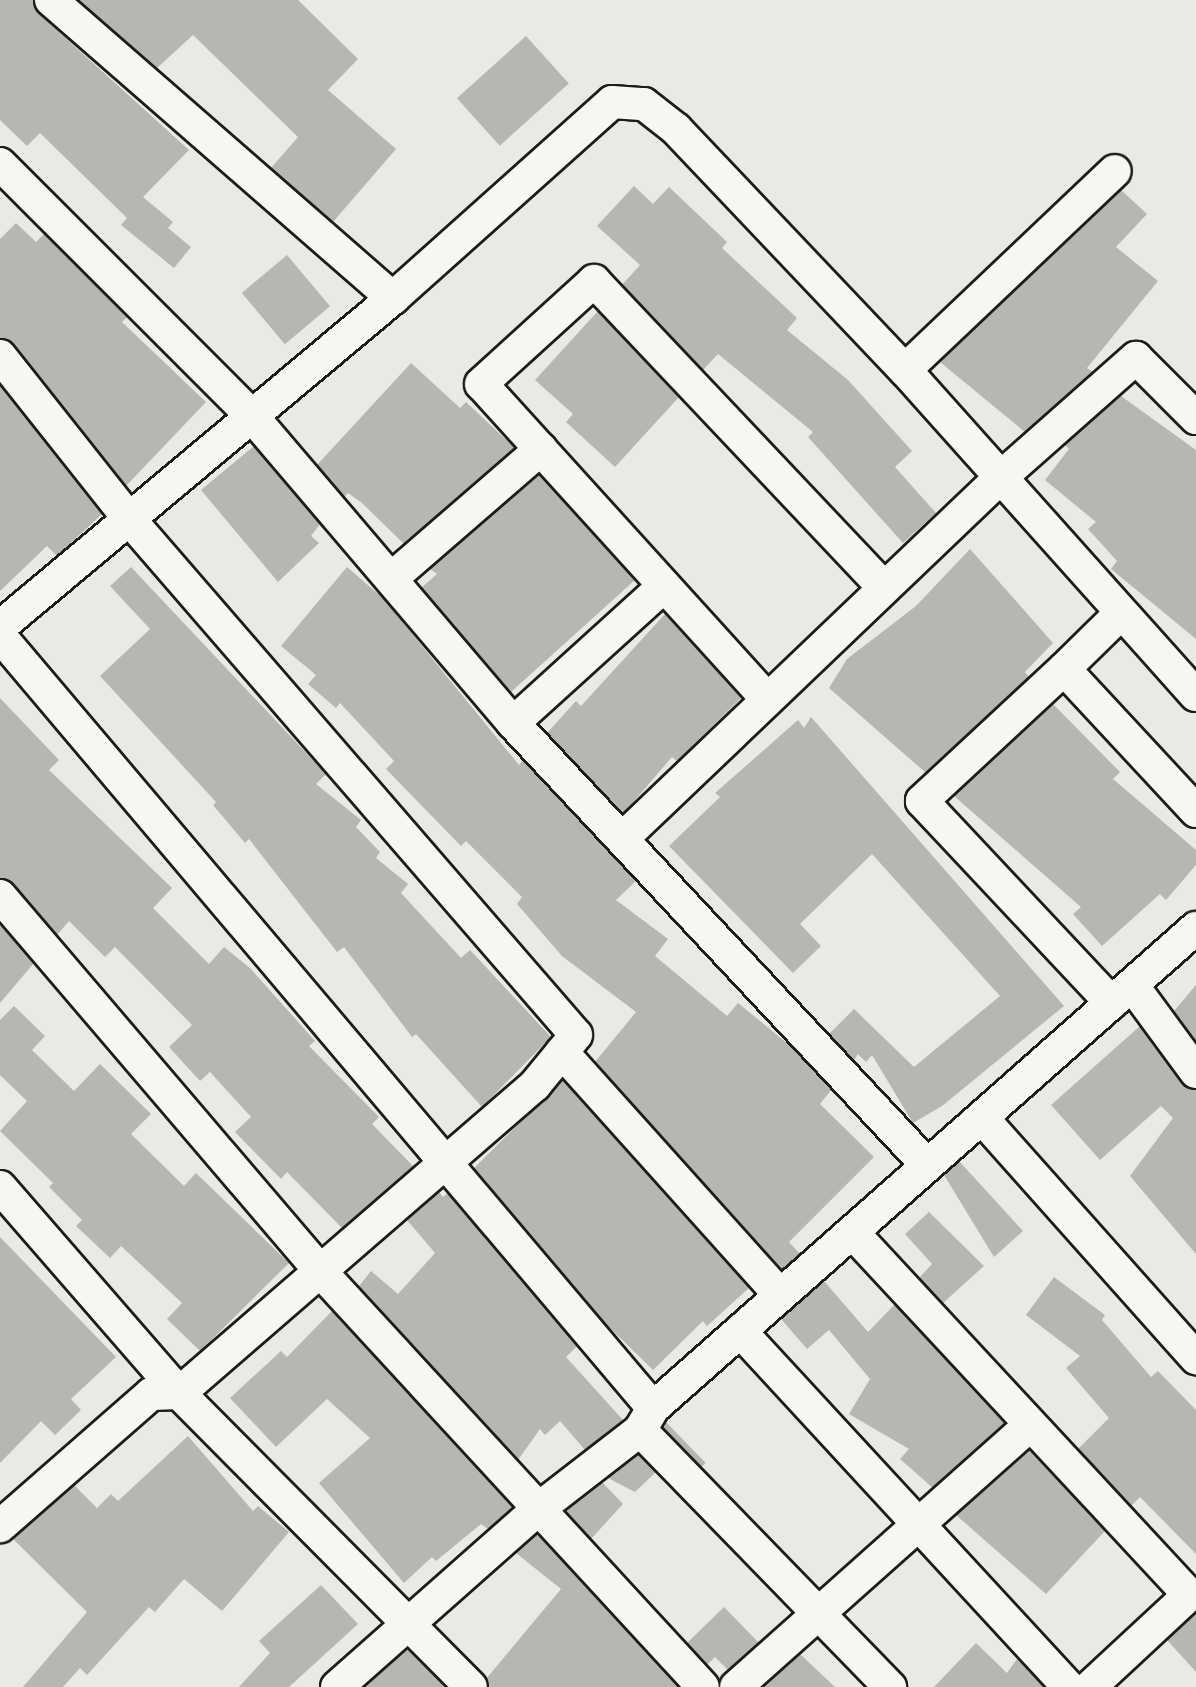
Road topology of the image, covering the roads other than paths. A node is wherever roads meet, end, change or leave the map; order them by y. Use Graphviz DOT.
graph roads {
  1 [pos="51,0"];
  2 [pos="0,164"];
  3 [pos="1115,171"];
  4 [pos="393,298"];
  5 [pos="0,356"];
  6 [pos="905,370"];
  7 [pos="251,415"];
  8 [pos="1196,418"];
  9 [pos="541,449"];
  10 [pos="999,479"];
  11 [pos="130,520"];
  12 [pos="392,578"];
  13 [pos="664,586"];
  14 [pos="884,588"];
  15 [pos="1120,614"];
  16 [pos="0,627"];
  17 [pos="0,636"];
  18 [pos="1064,669"];
  19 [pos="1196,695"];
  20 [pos="767,699"];
  21 [pos="513,723"];
  22 [pos="1196,811"];
  23 [pos="622,838"];
  24 [pos="0,896"];
  25 [pos="1196,928"];
  26 [pos="1122,994"];
  27 [pos="562,1052"];
  28 [pos="1196,1072"];
  29 [pos="982,1118"];
  30 [pos="442,1164"];
  31 [pos="927,1165"];
  32 [pos="0,1187"];
  33 [pos="852,1232"];
  34 [pos="320,1271"];
  35 [pos="780,1295"];
  36 [pos="740,1331"];
  37 [pos="1196,1358"];
  38 [pos="178,1393"];
  39 [pos="646,1419"];
  40 [pos="1030,1425"];
  41 [pos="537,1510"];
  42 [pos="920,1524"];
  43 [pos="0,1526"];
  44 [pos="817,1613"];
  45 [pos="408,1624"];
  46 [pos="337,1687"];
  47 [pos="471,1687"];
  48 [pos="703,1687"];
  49 [pos="736,1687"];
  50 [pos="890,1687"];
  51 [pos="1068,1687"];
  52 [pos="1090,1687"];
  1 -- 4 [label="street"];
  2 -- 7 [label="street"];
  3 -- 6 [label="street"];
  4 -- 6 [label="street"];
  4 -- 7 [label="street"];
  5 -- 11 [label="street"];
  6 -- 10 [label="street"];
  7 -- 11 [label="street"];
  7 -- 12 [label="street"];
  8 -- 10 [label="street"];
  9 -- 12 [label="street"];
  9 -- 13 [label="street"];
  9 -- 14 [label="street"];
  10 -- 14 [label="street"];
  10 -- 15 [label="street"];
  11 -- 16 [label="street"];
  11 -- 27 [label="street"];
  12 -- 21 [label="street"];
  13 -- 20 [label="street"];
  13 -- 21 [label="street"];
  14 -- 20 [label="street"];
  15 -- 18 [label="street"];
  15 -- 19 [label="street"];
  17 -- 30 [label="street"];
  18 -- 22 [label="street"];
  18 -- 26 [label="street"];
  20 -- 23 [label="street"];
  21 -- 23 [label="street"];
  23 -- 31 [label="street"];
  24 -- 34 [label="street"];
  25 -- 26 [label="street"];
  26 -- 28 [label="street"];
  26 -- 29 [label="street"];
  27 -- 30 [label="street"];
  27 -- 35 [label="street"];
  29 -- 31 [label="street"];
  29 -- 37 [label="street"];
  30 -- 34 [label="street"];
  30 -- 39 [label="street"];
  31 -- 33 [label="street"];
  32 -- 38 [label="street"];
  33 -- 35 [label="street"];
  33 -- 40 [label="street"];
  34 -- 38 [label="street"];
  34 -- 41 [label="street"];
  35 -- 36 [label="street"];
  36 -- 39 [label="street"];
  36 -- 42 [label="street"];
  38 -- 43 [label="street"];
  38 -- 45 [label="street"];
  39 -- 41 [label="street"];
  39 -- 44 [label="street"];
  40 -- 42 [label="street"];
  40 -- 52 [label="street"];
  41 -- 45 [label="street"];
  41 -- 48 [label="street"];
  42 -- 44 [label="street"];
  42 -- 51 [label="street"];
  44 -- 49 [label="street"];
  44 -- 50 [label="street"];
  45 -- 46 [label="street"];
  45 -- 47 [label="street"];
}
